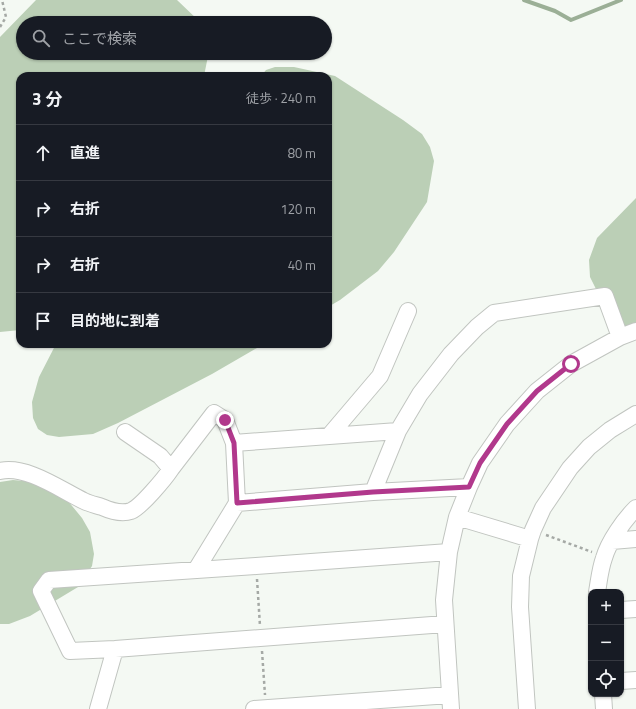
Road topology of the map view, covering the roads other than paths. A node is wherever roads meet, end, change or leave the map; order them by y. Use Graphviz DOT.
graph roads {
  1 [pos="408,311"];
  2 [pos="636,331"];
  3 [pos="620,337"];
  4 [pos="636,414"];
  5 [pos="398,431"];
  6 [pos="125,432"];
  7 [pos="329,436"];
  8 [pos="234,443"];
  9 [pos="171,469"];
  10 [pos="0,471"];
  11 [pos="469,487"];
  12 [pos="373,492"];
  13 [pos="237,503"];
  14 [pos="636,508"];
  15 [pos="457,517"];
  16 [pos="531,534"];
  17 [pos="636,539"];
  18 [pos="612,541"];
  19 [pos="449,552"];
  20 [pos="196,570"];
  21 [pos="597,589"];
  22 [pos="636,609"];
  23 [pos="624,610"];
  24 [pos="445,624"];
  25 [pos="115,649"];
  26 [pos="624,680"];
  27 [pos="636,680"];
  28 [pos="603,697"];
  29 [pos="451,702"];
  30 [pos="98,709"];
  31 [pos="254,709"];
  32 [pos="527,709"];
  33 [pos="604,709"];
  1 -- 7 [label="street"];
  2 -- 3 [label="street"];
  3 -- 5 [label="street"];
  3 -- 11 [label="street"];
  4 -- 16 [label="street"];
  5 -- 7 [label="street"];
  5 -- 12 [label="street"];
  6 -- 9 [label="street"];
  7 -- 8 [label="street"];
  8 -- 9 [label="street"];
  8 -- 13 [label="street"];
  9 -- 10 [label="street"];
  11 -- 12 [label="street"];
  11 -- 15 [label="street"];
  12 -- 13 [label="street"];
  13 -- 20 [label="street"];
  14 -- 18 [label="street"];
  15 -- 16 [label="street"];
  15 -- 19 [label="street"];
  16 -- 32 [label="street"];
  17 -- 18 [label="street"];
  18 -- 21 [label="street"];
  19 -- 20 [label="street"];
  19 -- 24 [label="street"];
  20 -- 25 [label="street"];
  22 -- 23 [label="street"];
  24 -- 25 [label="street"];
  24 -- 29 [label="street"];
  25 -- 30 [label="street"];
  26 -- 27 [label="street"];
  28 -- 33 [label="street"];
  29 -- 31 [label="street"];
}
